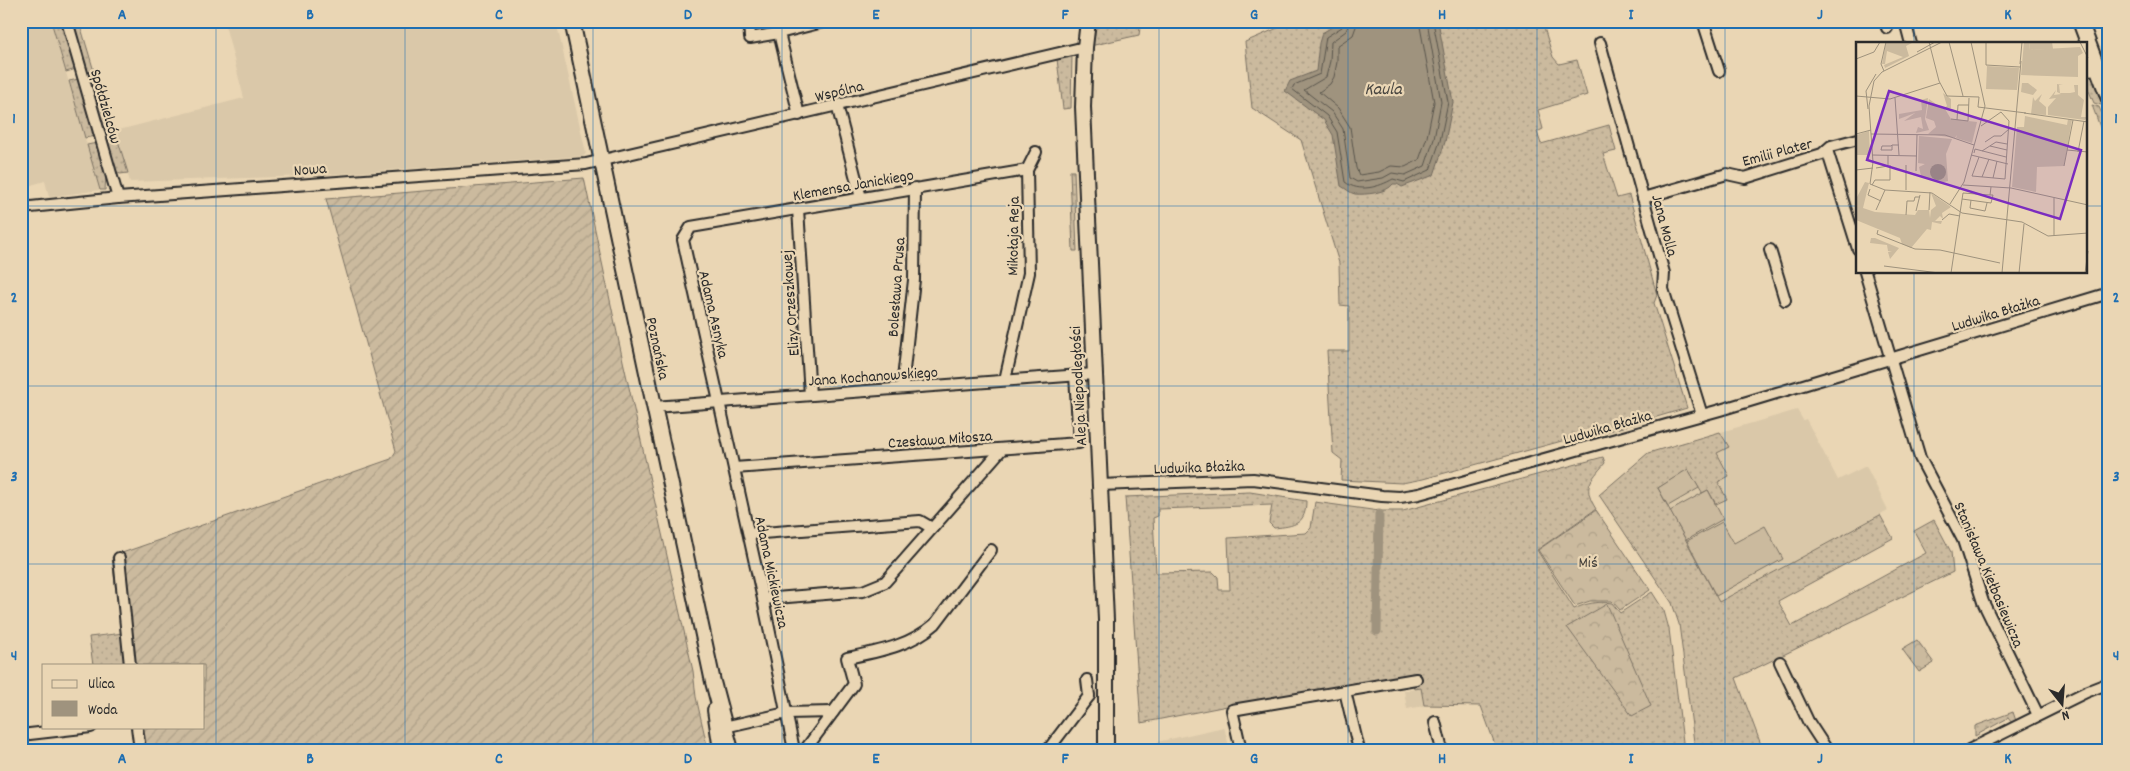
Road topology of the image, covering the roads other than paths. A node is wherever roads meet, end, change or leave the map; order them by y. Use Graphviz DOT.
graph roads {
  1 [pos="67,21"];
  2 [pos="572,21"];
  3 [pos="749,21"];
  4 [pos="827,21"];
  5 [pos="1088,21"];
  6 [pos="1703,21"];
  7 [pos="1905,21"];
  8 [pos="2080,21"];
  9 [pos="779,33"];
  10 [pos="1910,42"];
  11 [pos="2085,42"];
  12 [pos="1600,43"];
  13 [pos="1084,47"];
  14 [pos="2088,53"];
  15 [pos="2092,69"];
  16 [pos="1719,71"];
  17 [pos="2109,99"];
  18 [pos="838,105"];
  19 [pos="799,115"];
  20 [pos="1856,140"];
  21 [pos="1827,150"];
  22 [pos="1036,152"];
  23 [pos="602,162"];
  24 [pos="1027,170"];
  25 [pos="915,188"];
  26 [pos="118,198"];
  27 [pos="861,198"];
  28 [pos="1644,198"];
  29 [pos="21,208"];
  30 [pos="798,209"];
  31 [pos="687,234"];
  32 [pos="1856,243"];
  33 [pos="1770,250"];
  34 [pos="1866,274"];
  35 [pos="2109,293"];
  36 [pos="1785,300"];
  37 [pos="1891,358"];
  38 [pos="1094,374"];
  39 [pos="1075,375"];
  40 [pos="1005,380"];
  41 [pos="902,388"];
  42 [pos="810,394"];
  43 [pos="720,401"];
  44 [pos="654,407"];
  45 [pos="1702,415"];
  46 [pos="1002,449"];
  47 [pos="734,468"];
  48 [pos="1100,485"];
  49 [pos="932,528"];
  50 [pos="749,534"];
  51 [pos="992,550"];
  52 [pos="118,558"];
  53 [pos="763,598"];
  54 [pos="1780,662"];
  55 [pos="130,664"];
  56 [pos="1416,679"];
  57 [pos="1088,680"];
  58 [pos="2109,683"];
  59 [pos="1345,691"];
  60 [pos="1090,696"];
  61 [pos="1107,697"];
  62 [pos="833,712"];
  63 [pos="786,713"];
  64 [pos="2038,715"];
  65 [pos="1435,722"];
  66 [pos="722,727"];
  67 [pos="82,728"];
  68 [pos="137,728"];
  69 [pos="21,735"];
  70 [pos="140,750"];
  71 [pos="721,750"];
  72 [pos="731,750"];
  73 [pos="794,750"];
  74 [pos="804,750"];
  75 [pos="1048,750"];
  76 [pos="1106,750"];
  77 [pos="1242,750"];
  78 [pos="1359,750"];
  79 [pos="1442,750"];
  80 [pos="1827,750"];
  81 [pos="1970,750"];
  1 -- 26 [label="street, Spółdzielców"];
  2 -- 23 [label="street, Poznańska"];
  3 -- 9 [label="street"];
  4 -- 9 [label="street"];
  5 -- 13 [label="street, Aleja Niepodległości"];
  6 -- 16 [label="street"];
  7 -- 10 [label="street"];
  8 -- 11 [label="street"];
  9 -- 19 [label="street"];
  12 -- 28 [label="street, Jana Molla"];
  13 -- 18 [label="street, Wspólna"];
  13 -- 38 [label="street, Aleja Niepodległości"];
  14 -- 15 [label="street"];
  15 -- 17 [label="street"];
  18 -- 19 [label="street, Wspólna"];
  18 -- 27 [label="street"];
  19 -- 23 [label="street, Wspólna"];
  20 -- 21 [label="street, Emilii Plater"];
  21 -- 28 [label="street, Emilii Plater"];
  21 -- 32 [label="street"];
  22 -- 24 [label="street, Mikołaja Reja"];
  23 -- 26 [label="street, Nowa"];
  23 -- 44 [label="street, Poznańska"];
  24 -- 25 [label="street, Klemensa Janickiego"];
  24 -- 40 [label="street, Mikołaja Reja"];
  25 -- 27 [label="street, Klemensa Janickiego"];
  25 -- 41 [label="street, Bolesława Prusa"];
  26 -- 29 [label="street, Nowa"];
  27 -- 30 [label="street, Klemensa Janickiego"];
  28 -- 45 [label="street, Jana Molla"];
  30 -- 31 [label="street, Klemensa Janickiego"];
  30 -- 42 [label="street, Elizy Orzeszkowej"];
  31 -- 43 [label="street, Adama Asnyka"];
  33 -- 36 [label="street"];
  34 -- 37 [label="street, Stanisława Kiełbasiewicza"];
  35 -- 37 [label="street, Ludwika Błażka"];
  37 -- 45 [label="street, Ludwika Błażka"];
  37 -- 64 [label="street, Stanisława Kiełbasiewicza"];
  38 -- 39 [label="street, Jana Kochanowskiego"];
  38 -- 48 [label="street, Aleja Niepodległości"];
  39 -- 40 [label="street, Jana Kochanowskiego"];
  39 -- 46 [label="street, Czesława Miłosza"];
  40 -- 41 [label="street, Jana Kochanowskiego"];
  41 -- 42 [label="street, Jana Kochanowskiego"];
  42 -- 43 [label="street, Jana Kochanowskiego"];
  43 -- 44 [label="street, Jana Kochanowskiego"];
  43 -- 47 [label="street, Adama Mickiewicza"];
  44 -- 66 [label="street, Poznańska"];
  45 -- 48 [label="street, Ludwika Błażka"];
  46 -- 47 [label="street, Czesława Miłosza"];
  46 -- 49 [label="street"];
  47 -- 50 [label="street, Adama Mickiewicza"];
  48 -- 61 [label="street, Aleja Niepodległości"];
  49 -- 50 [label="street"];
  49 -- 53 [label="street"];
  50 -- 53 [label="street, Adama Mickiewicza"];
  51 -- 62 [label="street"];
  52 -- 55 [label="street"];
  53 -- 63 [label="street, Adama Mickiewicza"];
  54 -- 80 [label="street"];
  56 -- 59 [label="street"];
  57 -- 60 [label="street"];
  58 -- 64 [label="street"];
  59 -- 77 [label="street"];
  59 -- 78 [label="street"];
  60 -- 61 [label="street"];
  60 -- 75 [label="street"];
  61 -- 76 [label="street, Aleja Niepodległości"];
  62 -- 63 [label="street"];
  62 -- 74 [label="street"];
  63 -- 66 [label="street"];
  63 -- 73 [label="street, Adama Mickiewicza"];
  64 -- 81 [label="street"];
  65 -- 79 [label="street"];
  66 -- 71 [label="street, Poznańska"];
  66 -- 72 [label="street, Poznańska"];
  67 -- 69 [label="street"];
  68 -- 70 [label="street"];
}
